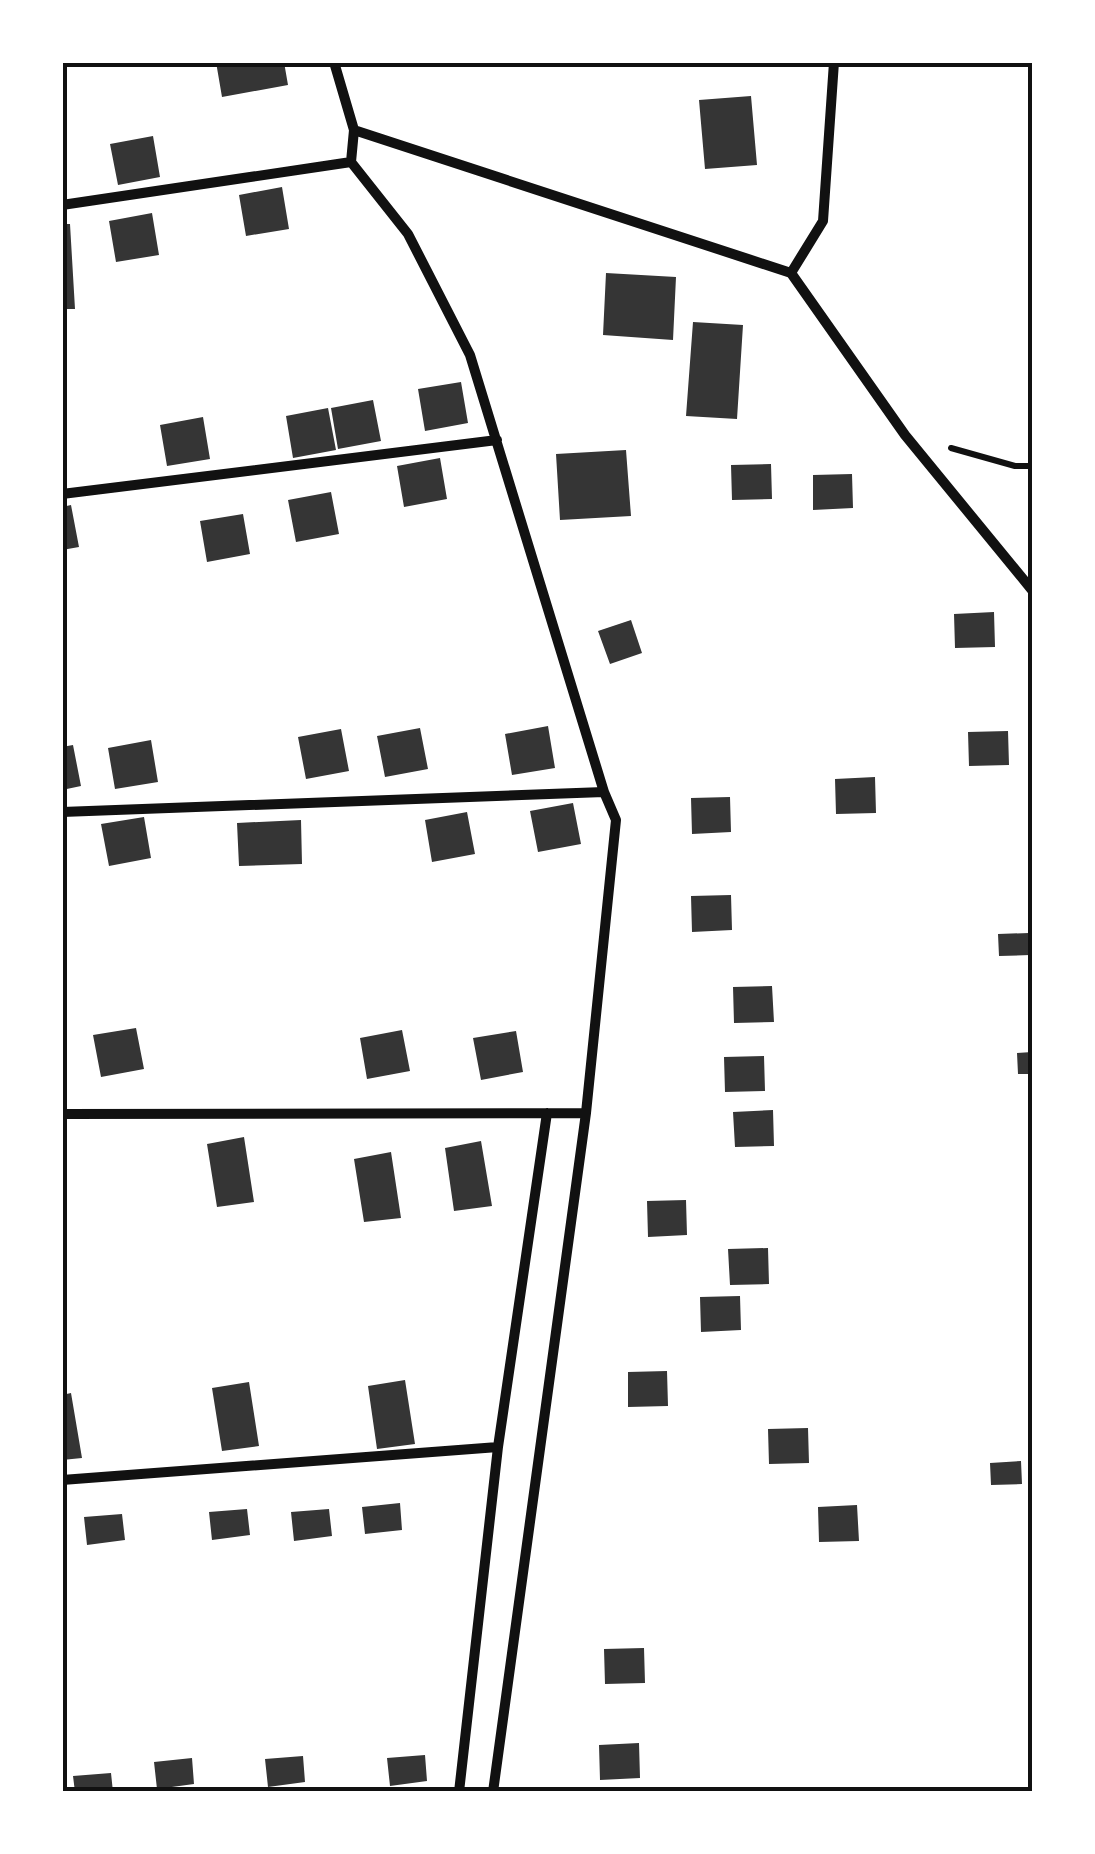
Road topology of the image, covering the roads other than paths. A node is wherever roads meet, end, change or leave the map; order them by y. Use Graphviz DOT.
graph roads {
  1 [pos="334,62"];
  2 [pos="834,62"];
  3 [pos="354,130"];
  4 [pos="351,162"];
  5 [pos="62,205"];
  6 [pos="791,273"];
  7 [pos="497,440"];
  8 [pos="62,494"];
  9 [pos="1032,590"];
  10 [pos="604,792"];
  11 [pos="62,812"];
  12 [pos="547,1113"];
  13 [pos="586,1113"];
  14 [pos="62,1114"];
  15 [pos="498,1447"];
  16 [pos="62,1480"];
  17 [pos="459,1792"];
  18 [pos="493,1792"];
  1 -- 3 [label="street"];
  2 -- 6 [label="street"];
  3 -- 4 [label="street"];
  3 -- 6 [label="street"];
  4 -- 5 [label="street"];
  4 -- 7 [label="street"];
  6 -- 9 [label="street"];
  7 -- 8 [label="street"];
  7 -- 10 [label="street"];
  10 -- 11 [label="street"];
  10 -- 13 [label="street"];
  12 -- 13 [label="street"];
  12 -- 14 [label="street"];
  12 -- 15 [label="street"];
  13 -- 18 [label="street"];
  15 -- 16 [label="street"];
  15 -- 17 [label="street"];
}
